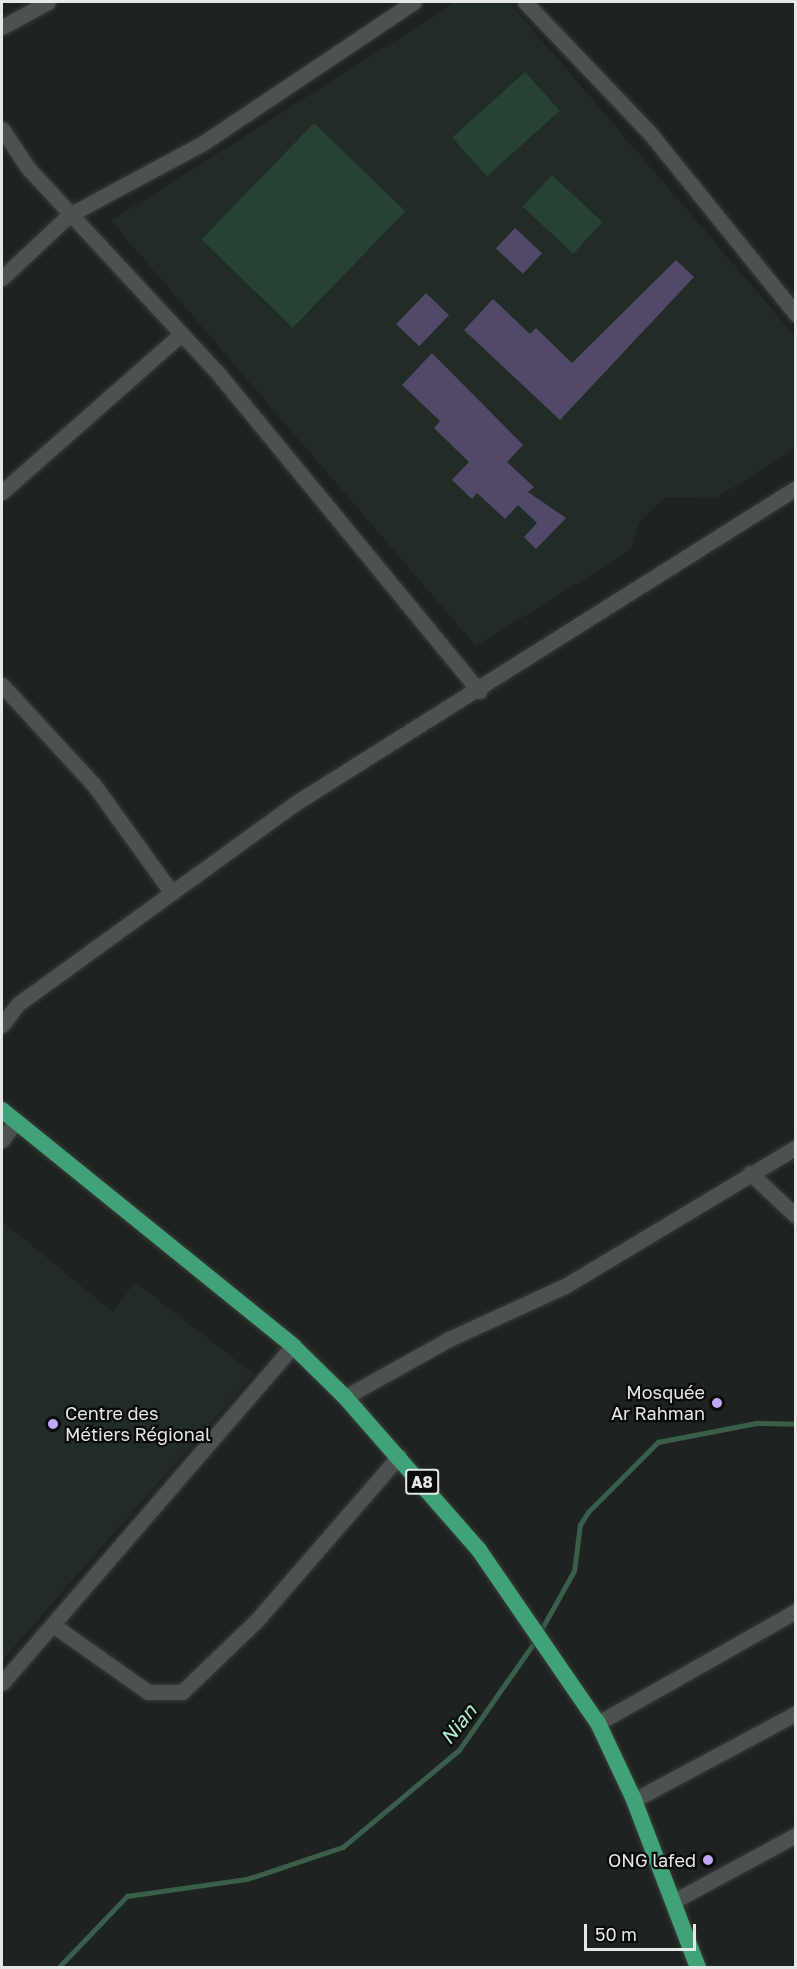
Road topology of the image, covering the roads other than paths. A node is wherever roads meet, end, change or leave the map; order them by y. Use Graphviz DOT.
graph roads {
  1 [pos="48,2"];
  2 [pos="414,2"];
  3 [pos="525,2"];
  4 [pos="2,27"];
  5 [pos="2,129"];
  6 [pos="69,214"];
  7 [pos="2,278"];
  8 [pos="795,314"];
  9 [pos="181,334"];
  10 [pos="2,492"];
  11 [pos="793,496"];
  12 [pos="2,685"];
  13 [pos="479,691"];
  14 [pos="172,893"];
  15 [pos="2,1024"];
  16 [pos="2,1110"];
  17 [pos="16,1121"];
  18 [pos="2,1140"];
  19 [pos="795,1146"];
  20 [pos="750,1173"];
  21 [pos="795,1216"];
  22 [pos="293,1346"];
  23 [pos="345,1397"];
  24 [pos="399,1456"];
  25 [pos="795,1611"];
  26 [pos="53,1625"];
  27 [pos="2,1683"];
  28 [pos="795,1713"];
  29 [pos="598,1724"];
  30 [pos="634,1800"];
  31 [pos="795,1835"];
  32 [pos="674,1901"];
  33 [pos="698,1968"];
  1 -- 4 [label="street"];
  2 -- 6 [label="street"];
  3 -- 8 [label="street"];
  5 -- 6 [label="street"];
  6 -- 7 [label="street"];
  6 -- 9 [label="street"];
  9 -- 10 [label="street"];
  9 -- 13 [label="street"];
  11 -- 13 [label="street"];
  12 -- 14 [label="street"];
  13 -- 14 [label="street"];
  14 -- 15 [label="street"];
  16 -- 17 [label="main road, A8"];
  17 -- 18 [label="street"];
  17 -- 22 [label="main road, A8"];
  19 -- 20 [label="street"];
  20 -- 21 [label="street"];
  20 -- 23 [label="street"];
  22 -- 23 [label="main road, A8"];
  22 -- 26 [label="street"];
  23 -- 24 [label="main road, A8"];
  24 -- 26 [label="street"];
  24 -- 29 [label="main road, A8"];
  25 -- 29 [label="street"];
  26 -- 27 [label="street"];
  28 -- 30 [label="street"];
  29 -- 30 [label="main road, A8"];
  30 -- 32 [label="main road, A8"];
  31 -- 32 [label="street"];
  32 -- 33 [label="main road, A8"];
}
